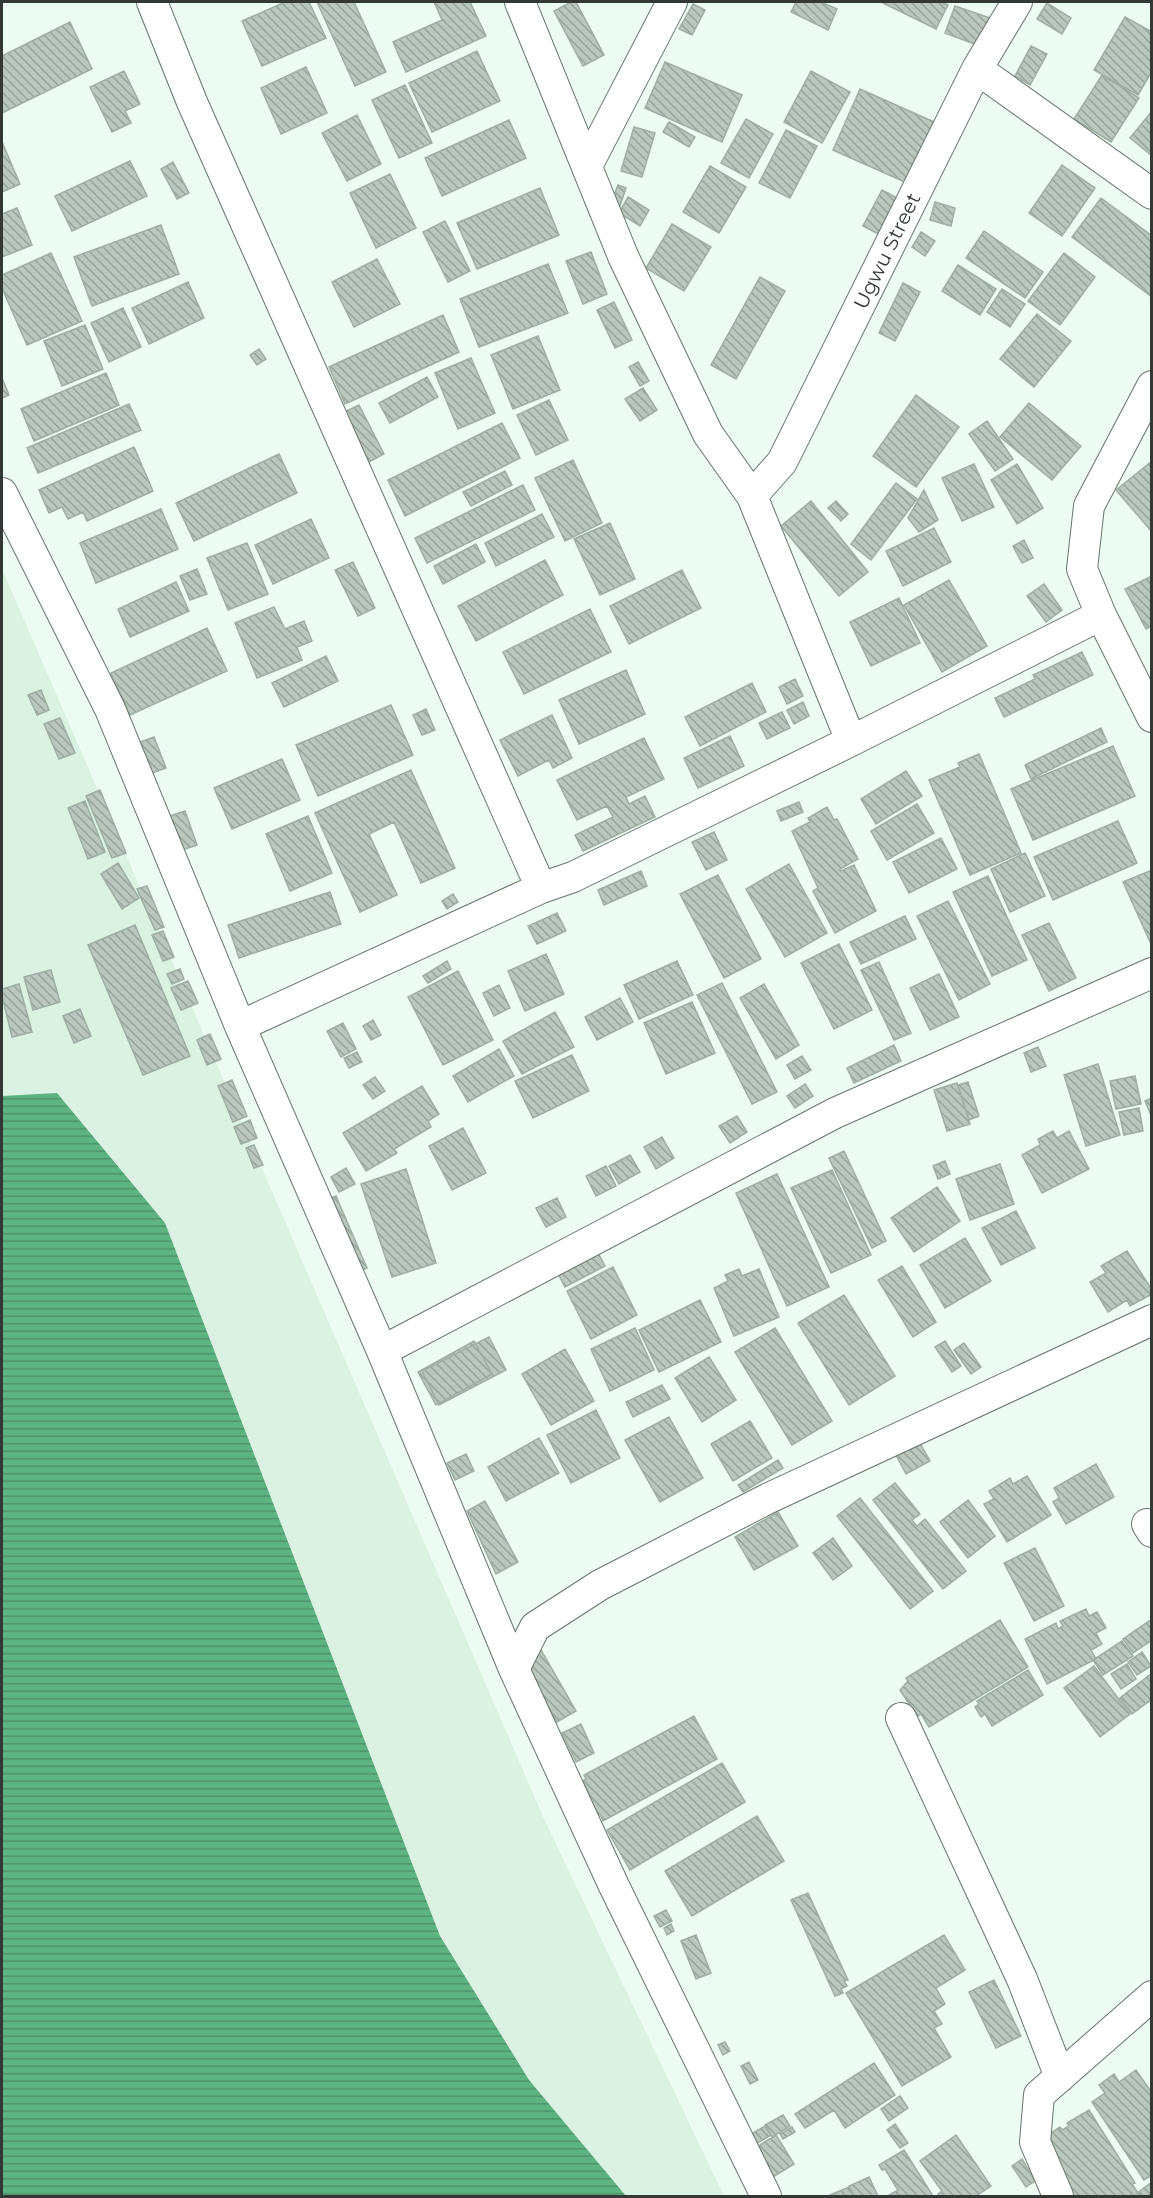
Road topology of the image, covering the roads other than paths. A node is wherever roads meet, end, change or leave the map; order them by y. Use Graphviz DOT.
graph roads {
  1 [pos="152,2"];
  2 [pos="520,2"];
  3 [pos="672,2"];
  4 [pos="1017,2"];
  5 [pos="977,69"];
  6 [pos="587,166"];
  7 [pos="1152,194"];
  8 [pos="1152,386"];
  9 [pos="2,493"];
  10 [pos="752,496"];
  11 [pos="1101,615"];
  12 [pos="1152,717"];
  13 [pos="852,741"];
  14 [pos="541,888"];
  15 [pos="1152,973"];
  16 [pos="240,1026"];
  17 [pos="1152,1320"];
  18 [pos="382,1351"];
  19 [pos="514,1669"];
  20 [pos="901,1718"];
  21 [pos="1152,1996"];
  22 [pos="1060,2077"];
  23 [pos="766,2196"];
  24 [pos="1058,2196"];
  1 -- 14 [label="street"];
  2 -- 6 [label="street"];
  3 -- 6 [label="street"];
  4 -- 5 [label="street, Ugwu Street"];
  5 -- 7 [label="street"];
  5 -- 10 [label="street, Ugwu Street"];
  6 -- 10 [label="street"];
  8 -- 11 [label="street"];
  9 -- 16 [label="street"];
  10 -- 13 [label="street"];
  11 -- 12 [label="street"];
  11 -- 13 [label="street"];
  13 -- 14 [label="street"];
  14 -- 16 [label="street"];
  15 -- 18 [label="street"];
  16 -- 18 [label="street"];
  17 -- 19 [label="street"];
  18 -- 19 [label="street"];
  19 -- 23 [label="street"];
  20 -- 22 [label="street"];
  21 -- 22 [label="street"];
  22 -- 24 [label="street"];
}
